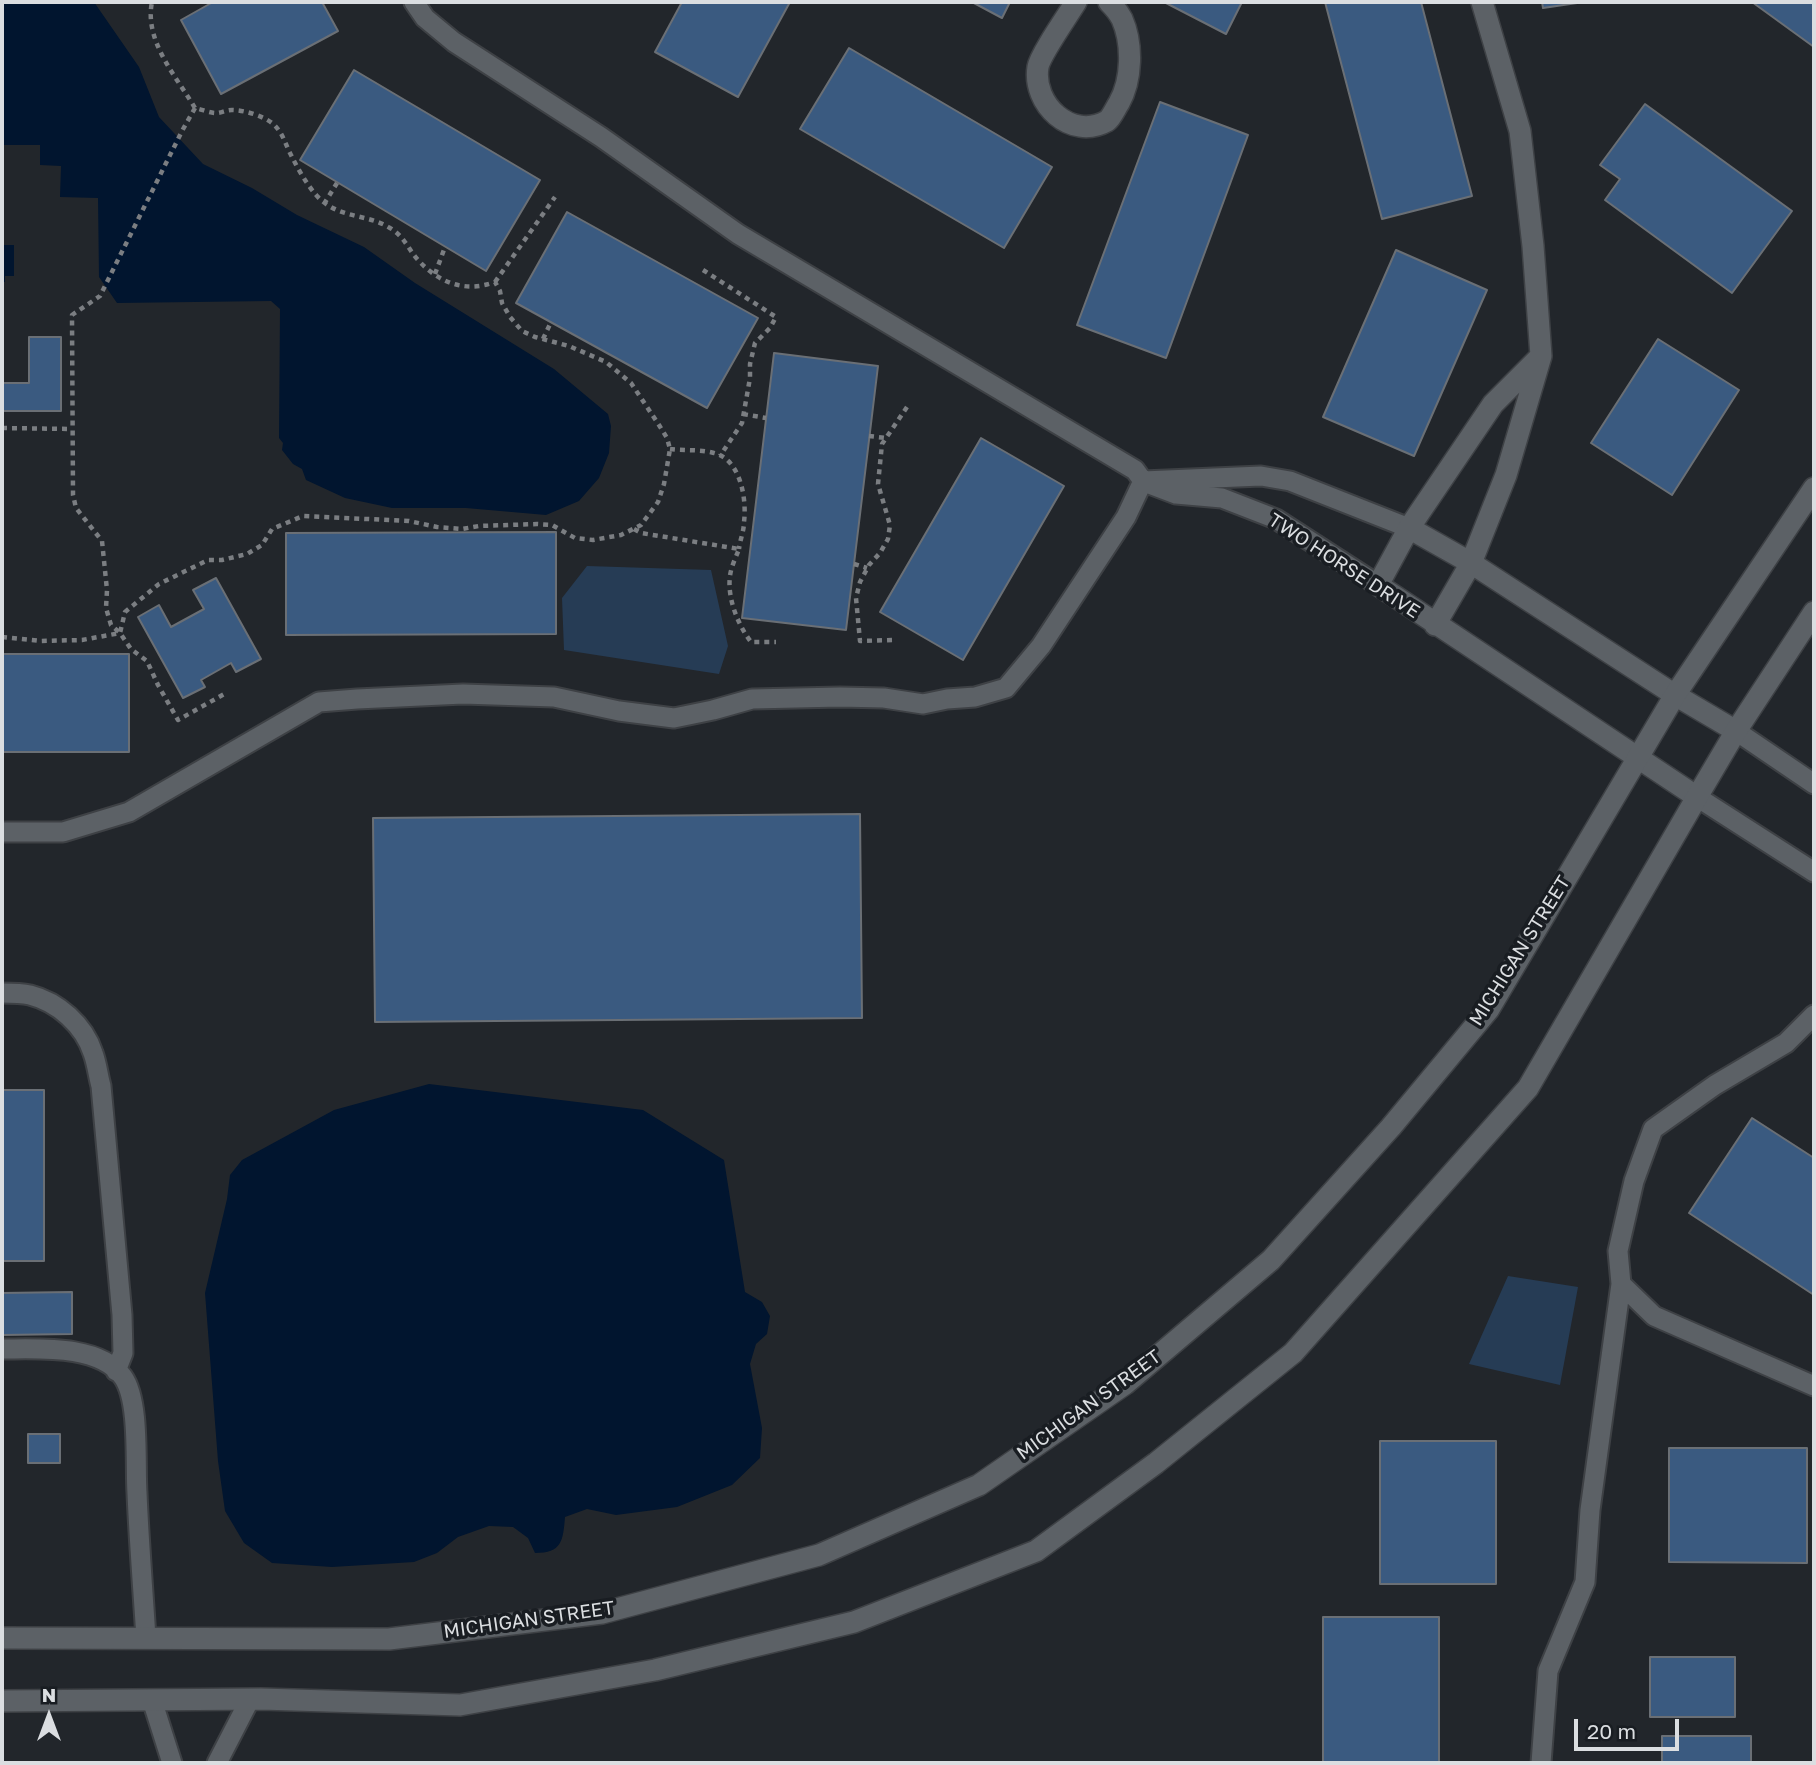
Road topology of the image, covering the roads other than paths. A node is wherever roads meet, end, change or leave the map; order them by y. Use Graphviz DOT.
graph roads {
  1 [pos="414,2"];
  2 [pos="1076,2"];
  3 [pos="1109,2"];
  4 [pos="1482,2"];
  5 [pos="1541,356"];
  6 [pos="1143,481"];
  7 [pos="1814,488"];
  8 [pos="1409,528"];
  9 [pos="1471,563"];
  10 [pos="1378,586"];
  11 [pos="1814,612"];
  12 [pos="1435,625"];
  13 [pos="1675,695"];
  14 [pos="1737,731"];
  15 [pos="1636,757"];
  16 [pos="1814,784"];
  17 [pos="1697,797"];
  18 [pos="2,832"];
  19 [pos="1814,872"];
  20 [pos="2,993"];
  21 [pos="1814,1015"];
  22 [pos="1621,1284"];
  23 [pos="2,1349"];
  24 [pos="116,1371"];
  25 [pos="1814,1386"];
  26 [pos="2,1638"];
  27 [pos="146,1638"];
  28 [pos="250,1699"];
  29 [pos="152,1700"];
  30 [pos="2,1701"];
  31 [pos="172,1763"];
  32 [pos="217,1763"];
  33 [pos="1541,1763"];
  1 -- 6 [label="lane, TWO HORSE DRIVE"];
  2 -- 3 [label="street"];
  4 -- 5 [label="street"];
  5 -- 8 [label="street"];
  5 -- 9 [label="street"];
  6 -- 8 [label="lane"];
  6 -- 10 [label="lane, TWO HORSE DRIVE"];
  6 -- 18 [label="lane"];
  7 -- 13 [label="street, MICHIGAN STREET"];
  8 -- 9 [label="street"];
  8 -- 10 [label="street"];
  9 -- 12 [label="street"];
  9 -- 13 [label="street"];
  10 -- 12 [label="street, TWO HORSE DRIVE"];
  11 -- 14 [label="street"];
  12 -- 15 [label="street, TWO HORSE DRIVE"];
  13 -- 14 [label="street"];
  13 -- 15 [label="street, MICHIGAN STREET"];
  14 -- 16 [label="lane"];
  14 -- 17 [label="street"];
  15 -- 17 [label="street, TWO HORSE DRIVE"];
  15 -- 27 [label="street, MICHIGAN STREET"];
  17 -- 19 [label="lane"];
  17 -- 28 [label="street"];
  20 -- 24 [label="lane"];
  21 -- 22 [label="lane"];
  22 -- 25 [label="lane"];
  22 -- 33 [label="lane"];
  23 -- 24 [label="lane"];
  24 -- 27 [label="lane"];
  26 -- 27 [label="street, MICHIGAN STREET"];
  28 -- 29 [label="street"];
  28 -- 32 [label="lane"];
  29 -- 30 [label="street"];
  29 -- 31 [label="lane"];
}
